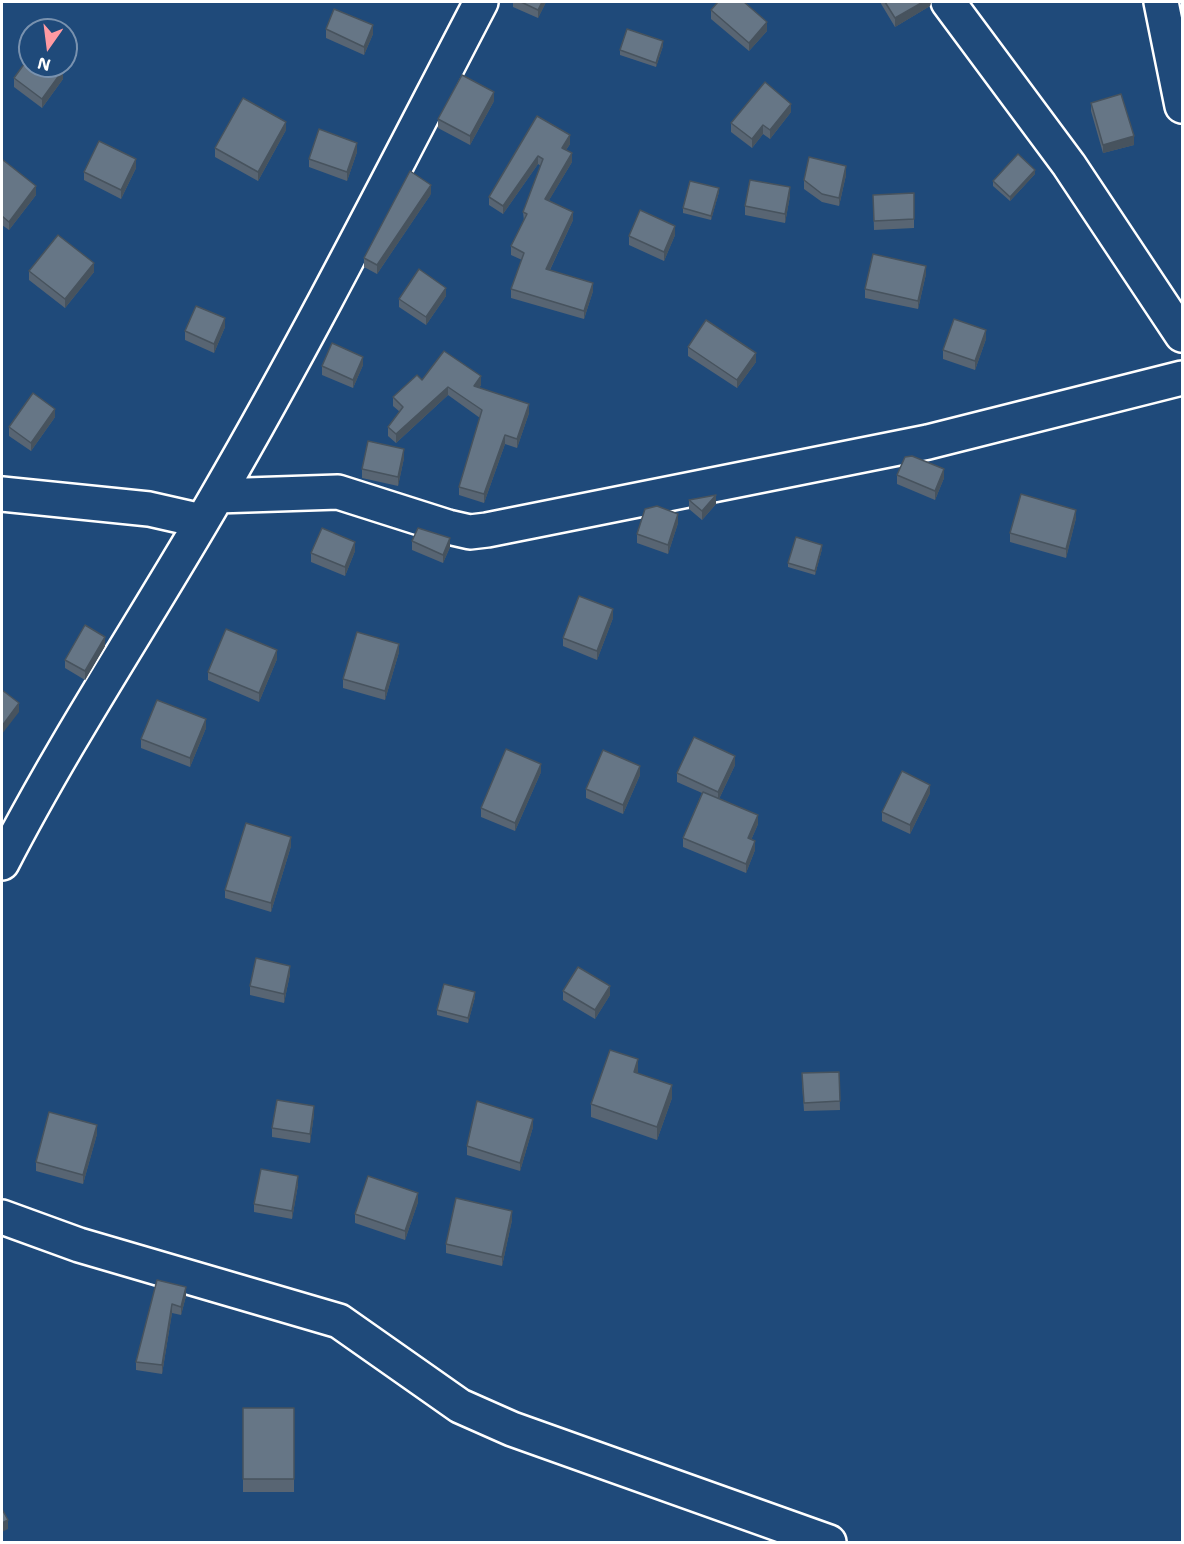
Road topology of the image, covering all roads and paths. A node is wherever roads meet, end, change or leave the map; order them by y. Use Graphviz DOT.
graph roads {
  1 [pos="482,2"];
  2 [pos="948,2"];
  3 [pos="1161,2"];
  4 [pos="1182,106"];
  5 [pos="1182,335"];
  6 [pos="1182,378"];
  7 [pos="2,494"];
  8 [pos="209,509"];
  9 [pos="2,863"];
  10 [pos="2,1217"];
  11 [pos="830,1542"];
  1 -- 8 [label="street"];
  2 -- 5 [label="street"];
  3 -- 4 [label="street"];
  6 -- 8 [label="street"];
  7 -- 8 [label="street"];
  8 -- 9 [label="street"];
  10 -- 11 [label="street"];
}
